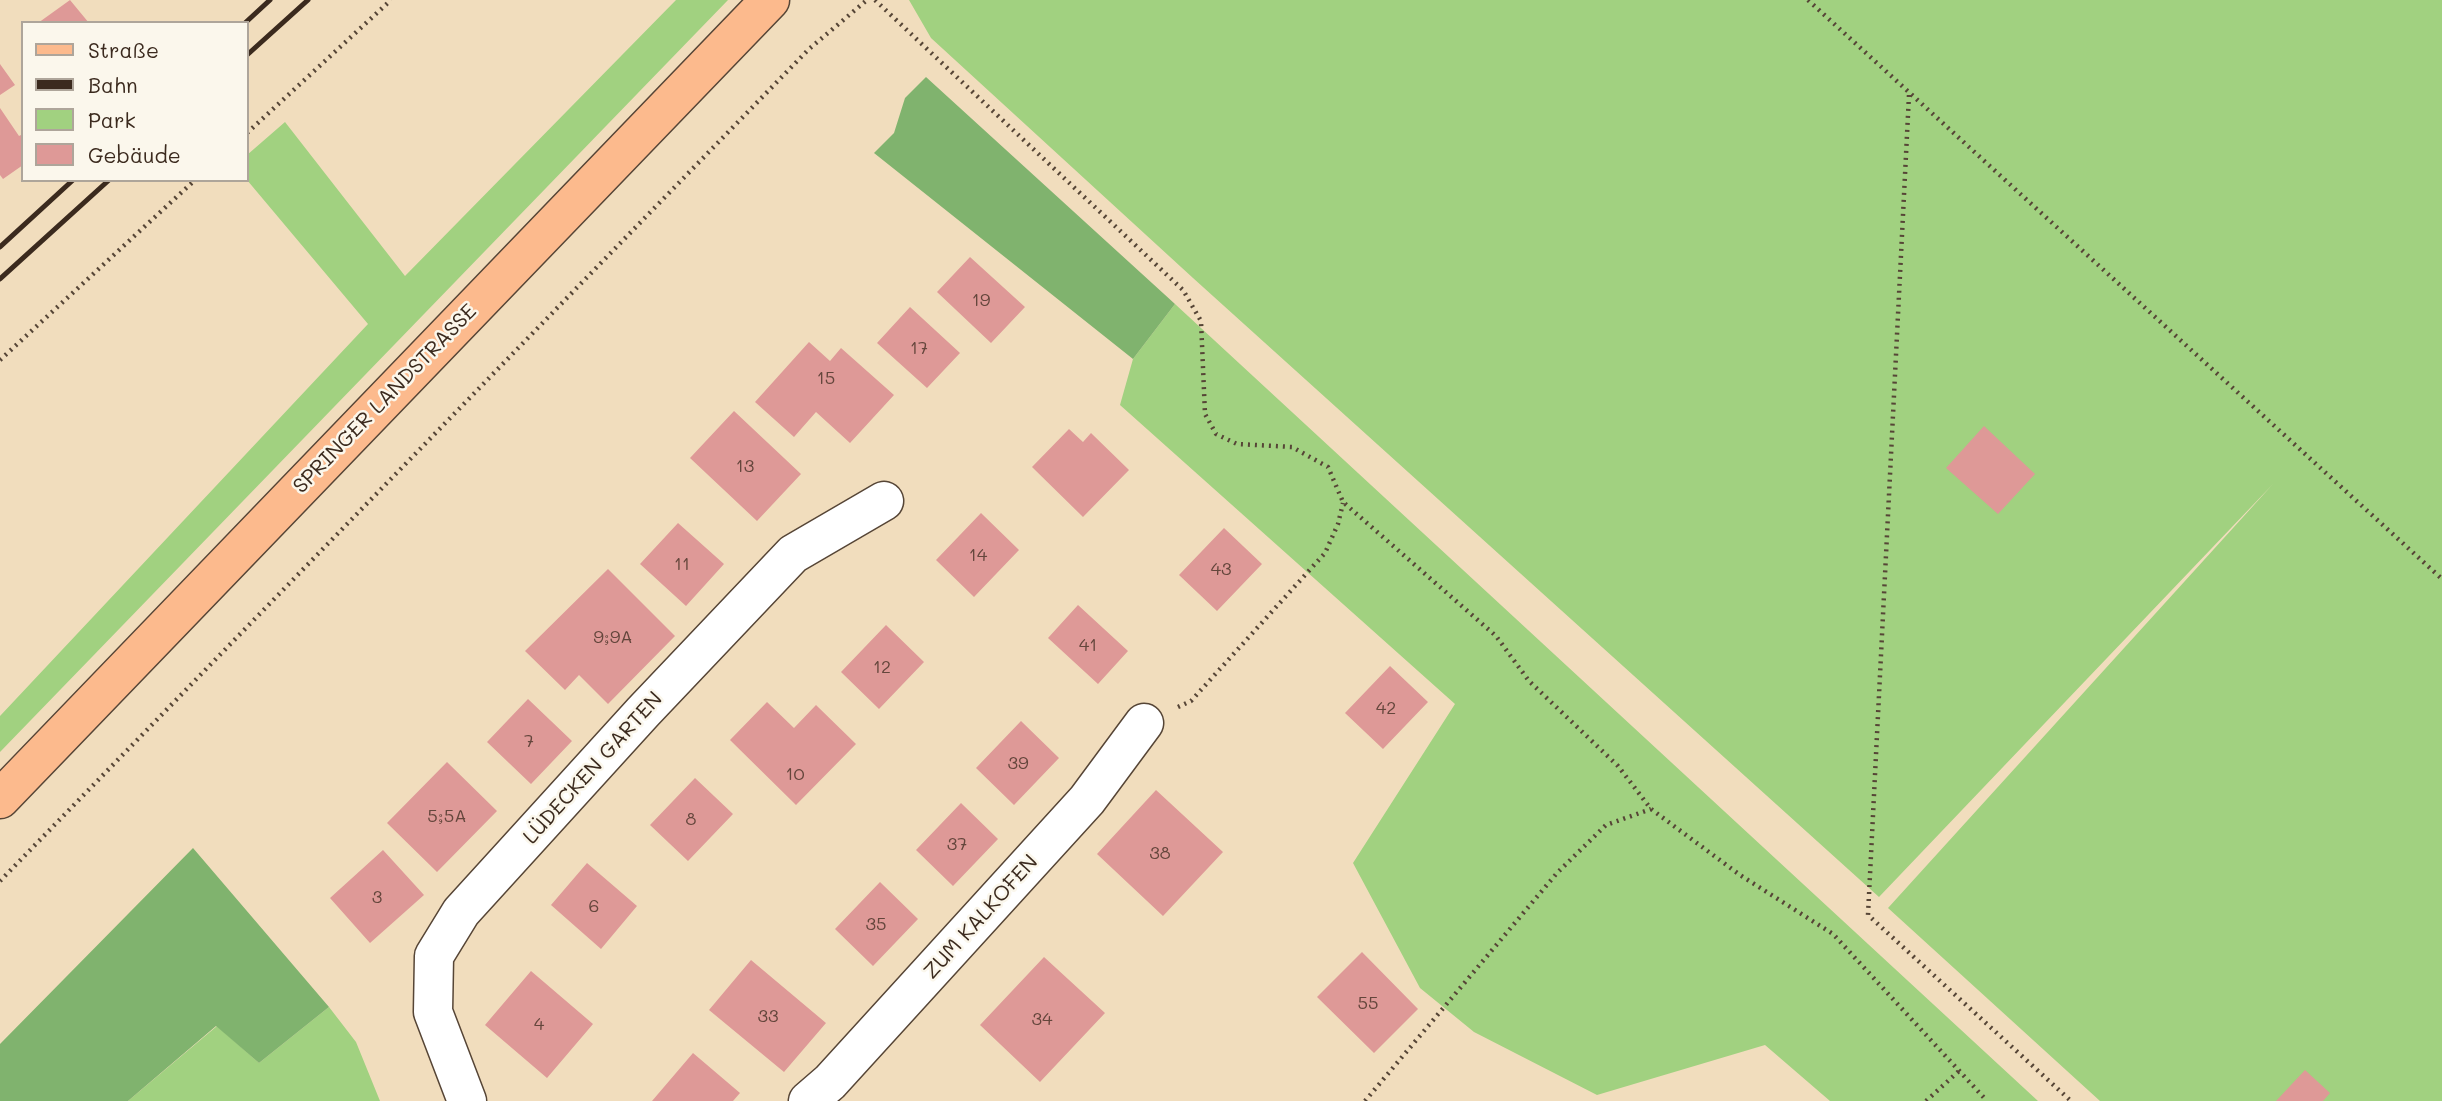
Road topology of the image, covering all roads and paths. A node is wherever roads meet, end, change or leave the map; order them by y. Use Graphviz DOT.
graph roads {
  1 [pos="391,0"];
  2 [pos="770,0"];
  3 [pos="867,0"];
  4 [pos="875,0"];
  5 [pos="1808,0"];
  6 [pos="1909,95"];
  7 [pos="248,132"];
  8 [pos="193,182"];
  9 [pos="0,360"];
  10 [pos="884,501"];
  11 [pos="1343,502"];
  12 [pos="2442,579"];
  13 [pos="1143,723"];
  14 [pos="0,799"];
  15 [pos="1651,809"];
  16 [pos="0,881"];
  17 [pos="1959,1071"];
  18 [pos="467,1101"];
  19 [pos="808,1101"];
  20 [pos="1365,1101"];
  21 [pos="1926,1101"];
  22 [pos="1987,1101"];
  23 [pos="2071,1101"];
  1 -- 7 [label="path"];
  2 -- 14 [label="main road, SPRINGER LANDSTRASSE"];
  3 -- 16 [label="path"];
  4 -- 11 [label="path"];
  5 -- 6 [label="path"];
  6 -- 12 [label="path"];
  6 -- 23 [label="path"];
  8 -- 9 [label="path"];
  10 -- 18 [label="street, LÜDECKEN GARTEN"];
  11 -- 13 [label="path"];
  11 -- 15 [label="path"];
  13 -- 19 [label="street, ZUM KALKOFEN"];
  15 -- 17 [label="path"];
  15 -- 20 [label="path"];
  17 -- 21 [label="path"];
  17 -- 22 [label="path"];
}
